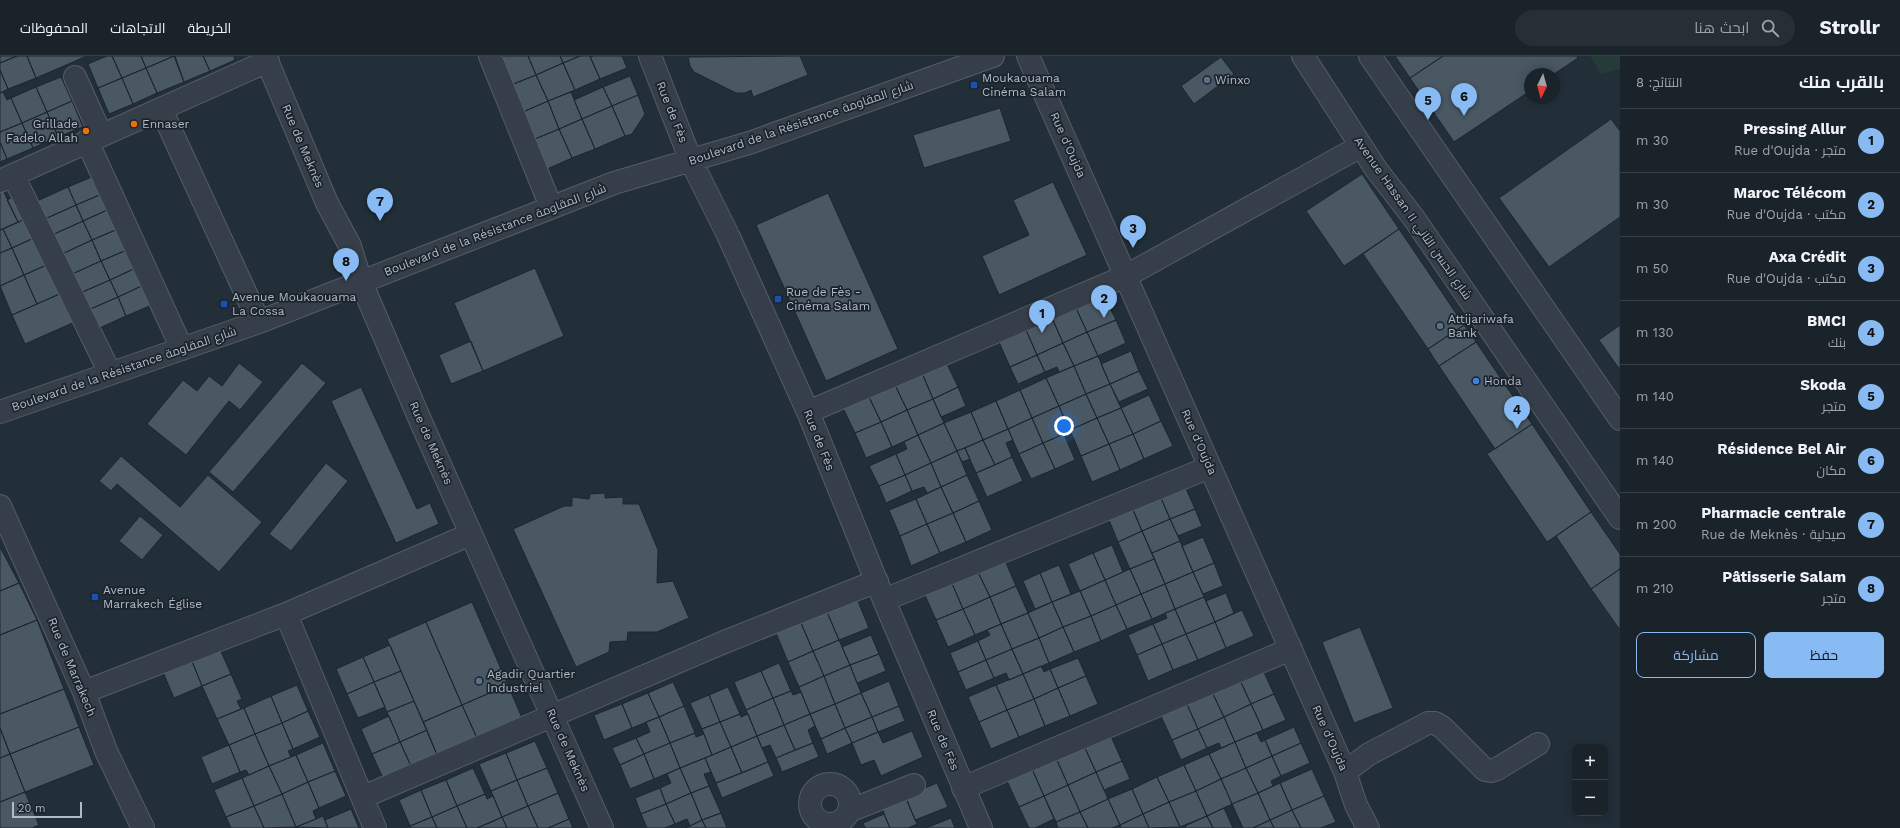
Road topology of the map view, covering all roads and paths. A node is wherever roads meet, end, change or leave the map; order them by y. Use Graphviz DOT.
graph roads {
  1 [pos="490,56"];
  2 [pos="650,56"];
  3 [pos="993,56"];
  4 [pos="1028,56"];
  5 [pos="1303,56"];
  6 [pos="1370,56"];
  7 [pos="266,59"];
  8 [pos="75,77"];
  9 [pos="162,109"];
  10 [pos="94,138"];
  11 [pos="1361,146"];
  12 [pos="691,161"];
  13 [pos="7,178"];
  14 [pos="551,207"];
  15 [pos="1126,276"];
  16 [pos="361,282"];
  17 [pos="259,322"];
  18 [pos="182,349"];
  19 [pos="110,373"];
  20 [pos="0,412"];
  21 [pos="808,412"];
  22 [pos="1620,419"];
  23 [pos="1210,467"];
  24 [pos="0,506"];
  25 [pos="1620,518"];
  26 [pos="470,534"];
  27 [pos="880,591"];
  28 [pos="286,614"];
  29 [pos="1291,649"];
  30 [pos="84,692"];
  31 [pos="552,715"];
  32 [pos="1538,744"];
  33 [pos="1345,772"];
  34 [pos="914,785"];
  35 [pos="963,788"];
  36 [pos="363,797"];
  37 [pos="849,811"];
  38 [pos="818,826"];
  39 [pos="143,828"];
  40 [pos="375,828"];
  41 [pos="602,828"];
  42 [pos="980,828"];
  43 [pos="1368,828"];
  1 -- 14 [label="street"];
  2 -- 12 [label="street, Rue de Fès"];
  3 -- 12 [label="street, Boulevard de la Résistance شارع المقاومة"];
  4 -- 15 [label="street, Rue d'Oujda"];
  5 -- 11 [label="street, Avenue Hassan II شارع الحسن الثاني"];
  6 -- 22 [label="street"];
  7 -- 9 [label="street"];
  7 -- 16 [label="street, Rue de Meknès"];
  8 -- 10 [label="street"];
  9 -- 10 [label="street"];
  9 -- 17 [label="street"];
  10 -- 13 [label="street"];
  10 -- 18 [label="street"];
  11 -- 15 [label="street"];
  11 -- 25 [label="street, Avenue Hassan II شارع الحسن الثاني"];
  12 -- 14 [label="street, Boulevard de la Résistance شارع المقاومة"];
  12 -- 21 [label="street, Rue de Fès"];
  13 -- 19 [label="street"];
  14 -- 16 [label="street, Boulevard de la Résistance شارع المقاومة"];
  15 -- 21 [label="street"];
  15 -- 23 [label="street, Rue d'Oujda"];
  16 -- 17 [label="street, Boulevard de la Résistance شارع المقاومة"];
  16 -- 26 [label="street, Rue de Meknès"];
  17 -- 18 [label="street, Boulevard de la Résistance شارع المقاومة"];
  18 -- 19 [label="street, Boulevard de la Résistance شارع المقاومة"];
  19 -- 20 [label="street, Boulevard de la Résistance شارع المقاومة"];
  21 -- 27 [label="street, Rue de Fès"];
  23 -- 27 [label="street"];
  23 -- 29 [label="street, Rue d'Oujda"];
  24 -- 30 [label="street, Rue de Marrakech"];
  26 -- 28 [label="street"];
  26 -- 31 [label="street, Rue de Meknès"];
  27 -- 31 [label="street"];
  27 -- 35 [label="street, Rue de Fès"];
  28 -- 30 [label="street"];
  28 -- 36 [label="street"];
  29 -- 33 [label="street, Rue d'Oujda"];
  29 -- 35 [label="street"];
  30 -- 39 [label="street, Rue de Marrakech"];
  31 -- 36 [label="street"];
  31 -- 41 [label="street, Rue de Meknès"];
  32 -- 33 [label="street"];
  33 -- 43 [label="street, Rue d'Oujda"];
  34 -- 37 [label="street"];
  35 -- 42 [label="street, Rue de Fès"];
  36 -- 40 [label="street"];
  37 -- 38 [label="street"];
  37 -- 38 [label="street"];
}
